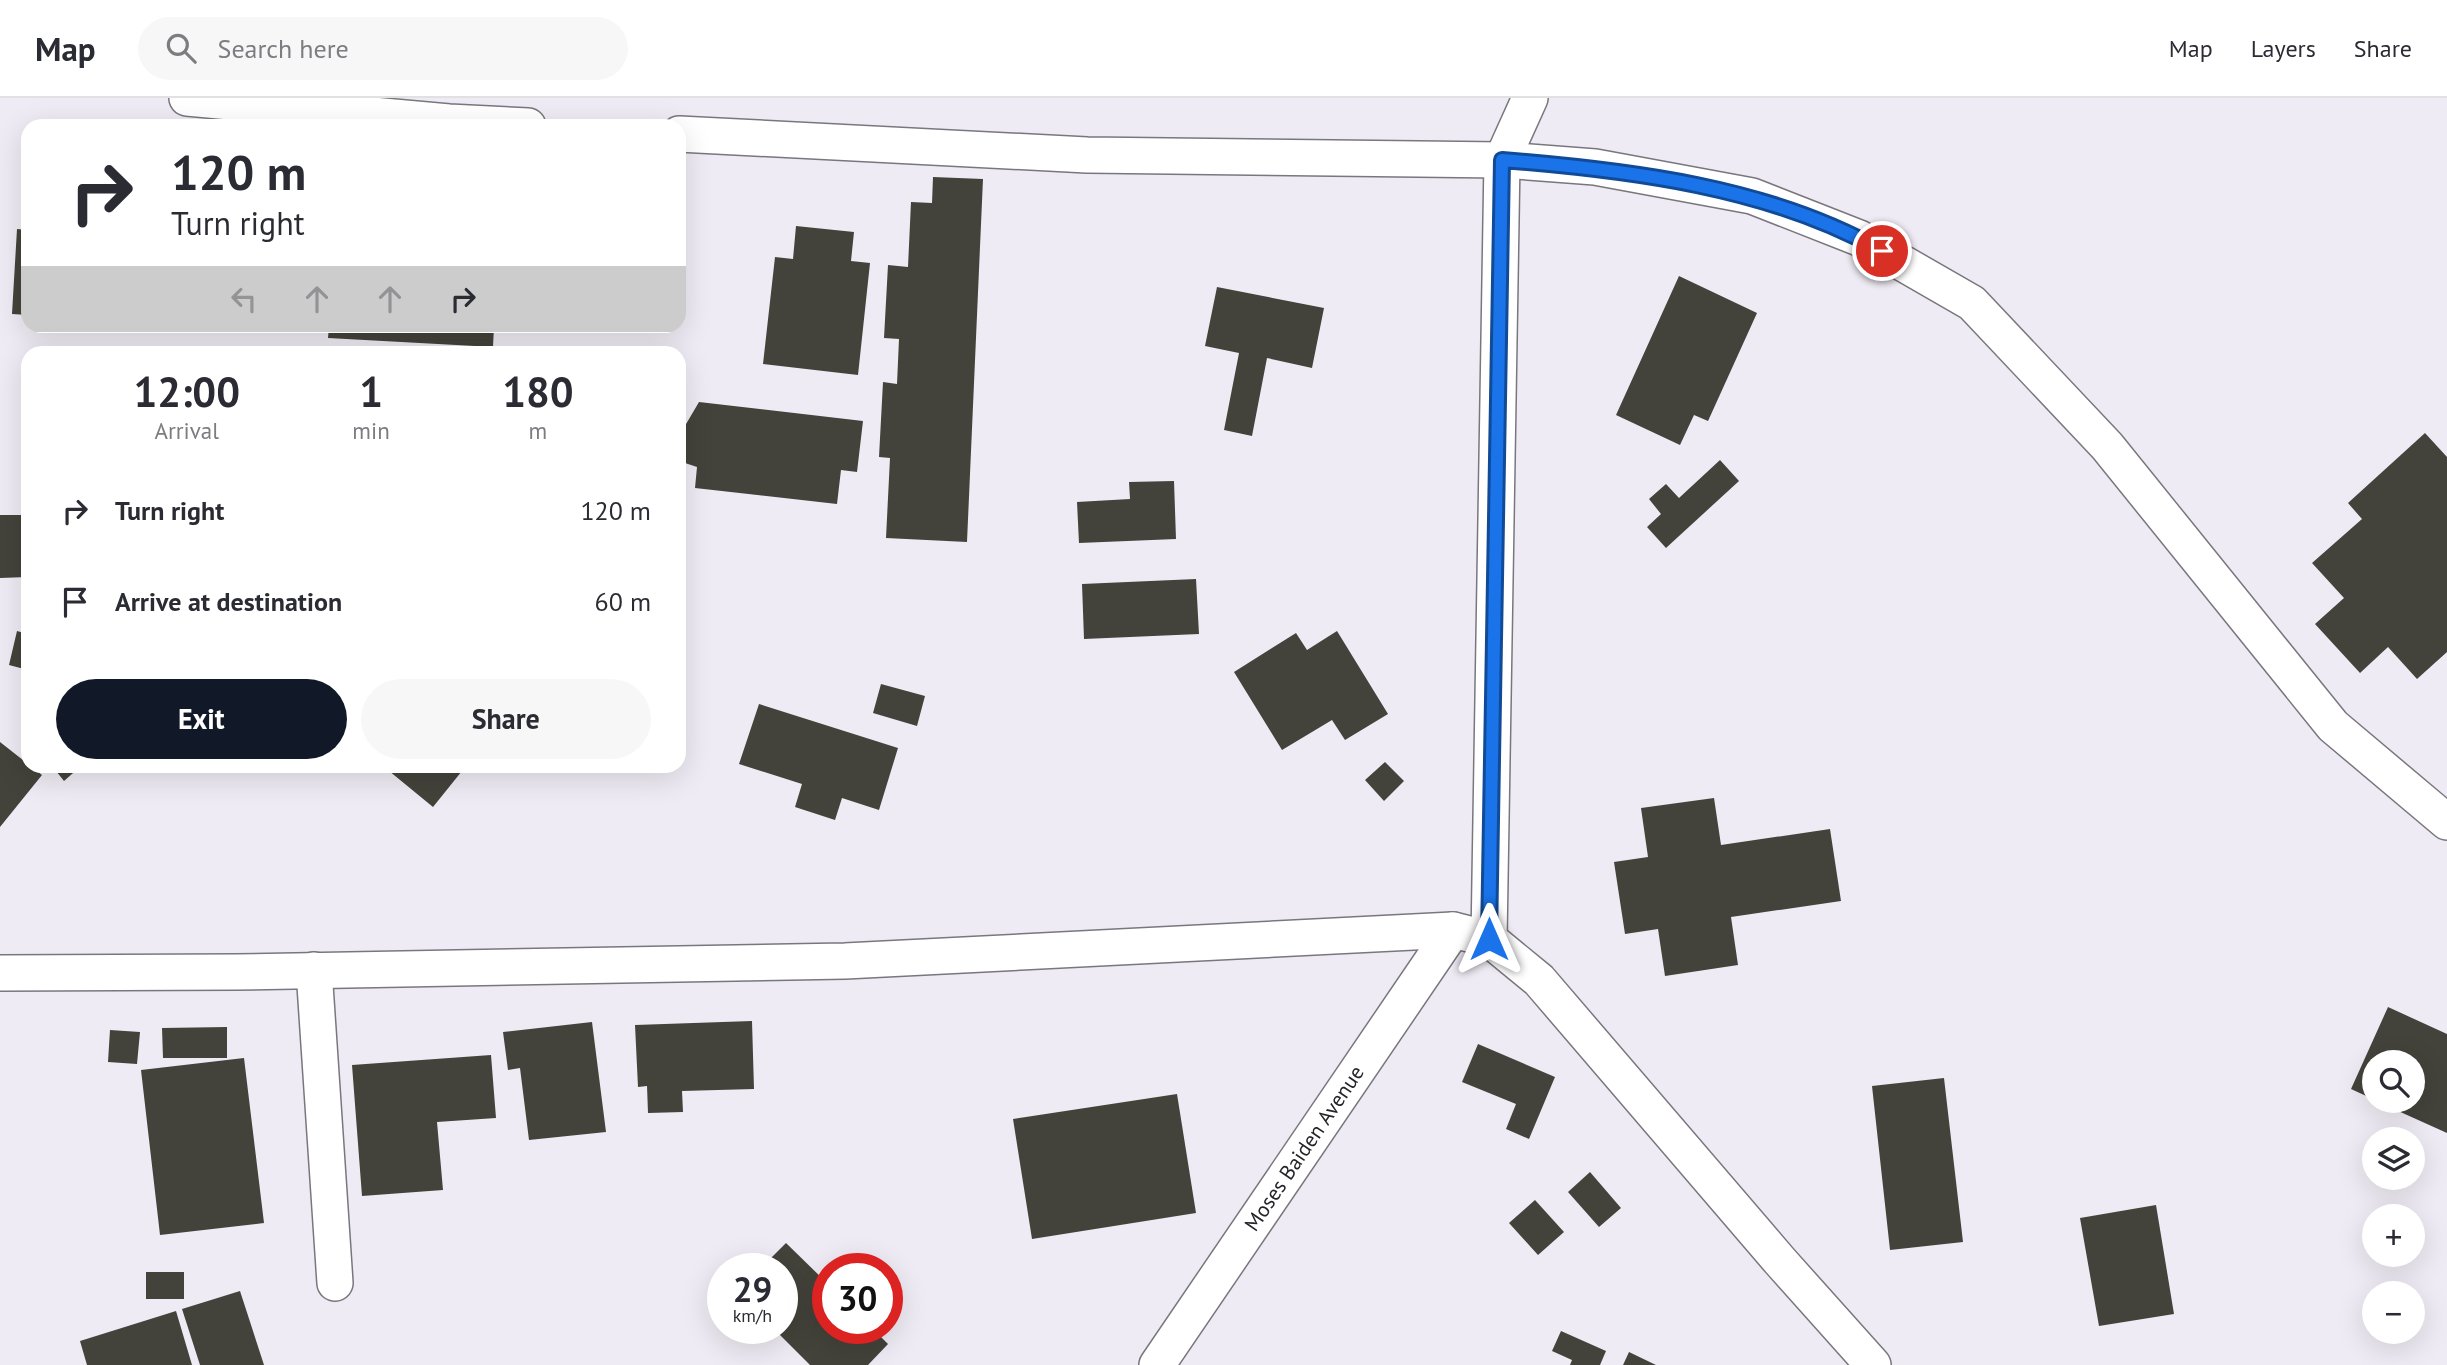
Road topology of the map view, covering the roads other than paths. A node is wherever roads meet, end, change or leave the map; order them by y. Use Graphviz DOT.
graph roads {
  1 [pos="187,98"];
  2 [pos="1530,98"];
  3 [pos="416,119"];
  4 [pos="686,134"];
  5 [pos="1502,160"];
  6 [pos="2447,822"];
  7 [pos="1453,930"];
  8 [pos="1489,939"];
  9 [pos="314,970"];
  10 [pos="0,973"];
  11 [pos="335,1283"];
  12 [pos="1157,1365"];
  13 [pos="1873,1365"];
  1 -- 3 [label="street"];
  2 -- 5 [label="street"];
  4 -- 5 [label="street"];
  5 -- 6 [label="street"];
  5 -- 8 [label="street"];
  7 -- 8 [label="street"];
  7 -- 9 [label="street"];
  7 -- 12 [label="street, Moses Baiden Avenue"];
  8 -- 13 [label="street"];
  9 -- 10 [label="street"];
  9 -- 11 [label="street"];
}
